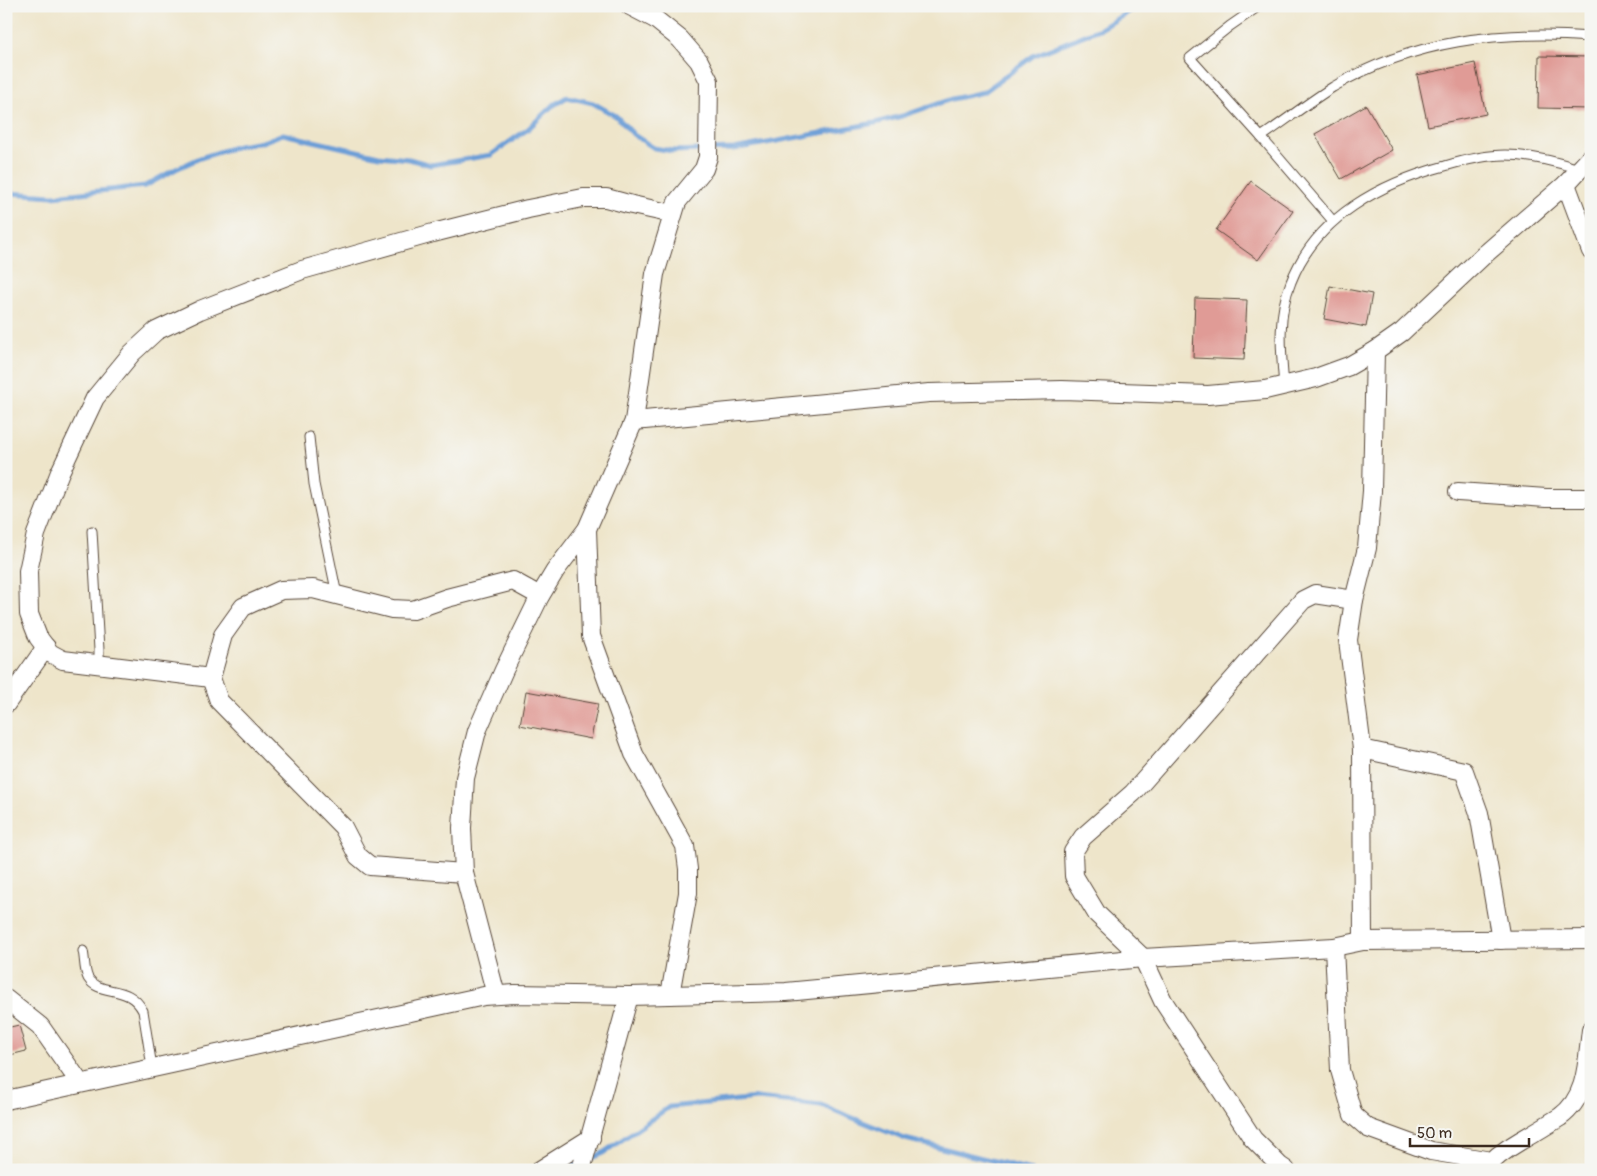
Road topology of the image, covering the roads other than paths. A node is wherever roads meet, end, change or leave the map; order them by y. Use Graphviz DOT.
graph roads {
  1 [pos="630,6"];
  2 [pos="1259,6"];
  3 [pos="1591,37"];
  4 [pos="1261,137"];
  5 [pos="1585,163"];
  6 [pos="1566,184"];
  7 [pos="673,214"];
  8 [pos="1333,221"];
  9 [pos="1591,251"];
  10 [pos="1375,351"];
  11 [pos="1284,386"];
  12 [pos="634,421"];
  13 [pos="309,437"];
  14 [pos="1458,492"];
  15 [pos="1591,498"];
  16 [pos="587,530"];
  17 [pos="92,531"];
  18 [pos="338,595"];
  19 [pos="540,596"];
  20 [pos="1354,600"];
  21 [pos="46,647"];
  22 [pos="99,664"];
  23 [pos="212,678"];
  24 [pos="6,704"];
  25 [pos="1362,749"];
  26 [pos="464,872"];
  27 [pos="1591,939"];
  28 [pos="1501,940"];
  29 [pos="1363,941"];
  30 [pos="1334,947"];
  31 [pos="84,951"];
  32 [pos="1143,958"];
  33 [pos="496,995"];
  34 [pos="670,995"];
  35 [pos="629,996"];
  36 [pos="6,999"];
  37 [pos="1591,1030"];
  38 [pos="152,1067"];
  39 [pos="80,1083"];
  40 [pos="6,1100"];
  41 [pos="589,1143"];
  42 [pos="1488,1165"];
  43 [pos="540,1170"];
  44 [pos="581,1170"];
  45 [pos="1286,1170"];
  1 -- 7 [label="street"];
  2 -- 4 [label="lane"];
  3 -- 4 [label="lane"];
  4 -- 8 [label="lane"];
  5 -- 6 [label="street"];
  5 -- 8 [label="lane"];
  6 -- 9 [label="street"];
  6 -- 10 [label="street"];
  7 -- 12 [label="street"];
  7 -- 21 [label="street"];
  8 -- 11 [label="lane"];
  10 -- 11 [label="street"];
  10 -- 20 [label="street"];
  11 -- 12 [label="street"];
  12 -- 16 [label="street"];
  13 -- 18 [label="lane"];
  14 -- 15 [label="street"];
  16 -- 19 [label="street"];
  16 -- 34 [label="street"];
  17 -- 22 [label="lane"];
  18 -- 19 [label="street"];
  18 -- 23 [label="street"];
  19 -- 26 [label="street"];
  20 -- 25 [label="street"];
  20 -- 32 [label="street"];
  21 -- 22 [label="street"];
  21 -- 24 [label="street"];
  22 -- 23 [label="street"];
  23 -- 26 [label="street"];
  25 -- 28 [label="street"];
  25 -- 29 [label="street"];
  26 -- 33 [label="street"];
  27 -- 28 [label="street"];
  28 -- 29 [label="street"];
  29 -- 30 [label="street"];
  30 -- 32 [label="street"];
  30 -- 42 [label="street"];
  31 -- 38 [label="lane"];
  32 -- 34 [label="street"];
  32 -- 45 [label="street"];
  33 -- 35 [label="street"];
  33 -- 38 [label="street"];
  34 -- 35 [label="street"];
  35 -- 41 [label="street"];
  36 -- 39 [label="street"];
  37 -- 42 [label="street"];
  38 -- 39 [label="street"];
  39 -- 40 [label="street"];
  41 -- 43 [label="street"];
  41 -- 44 [label="street"];
}
